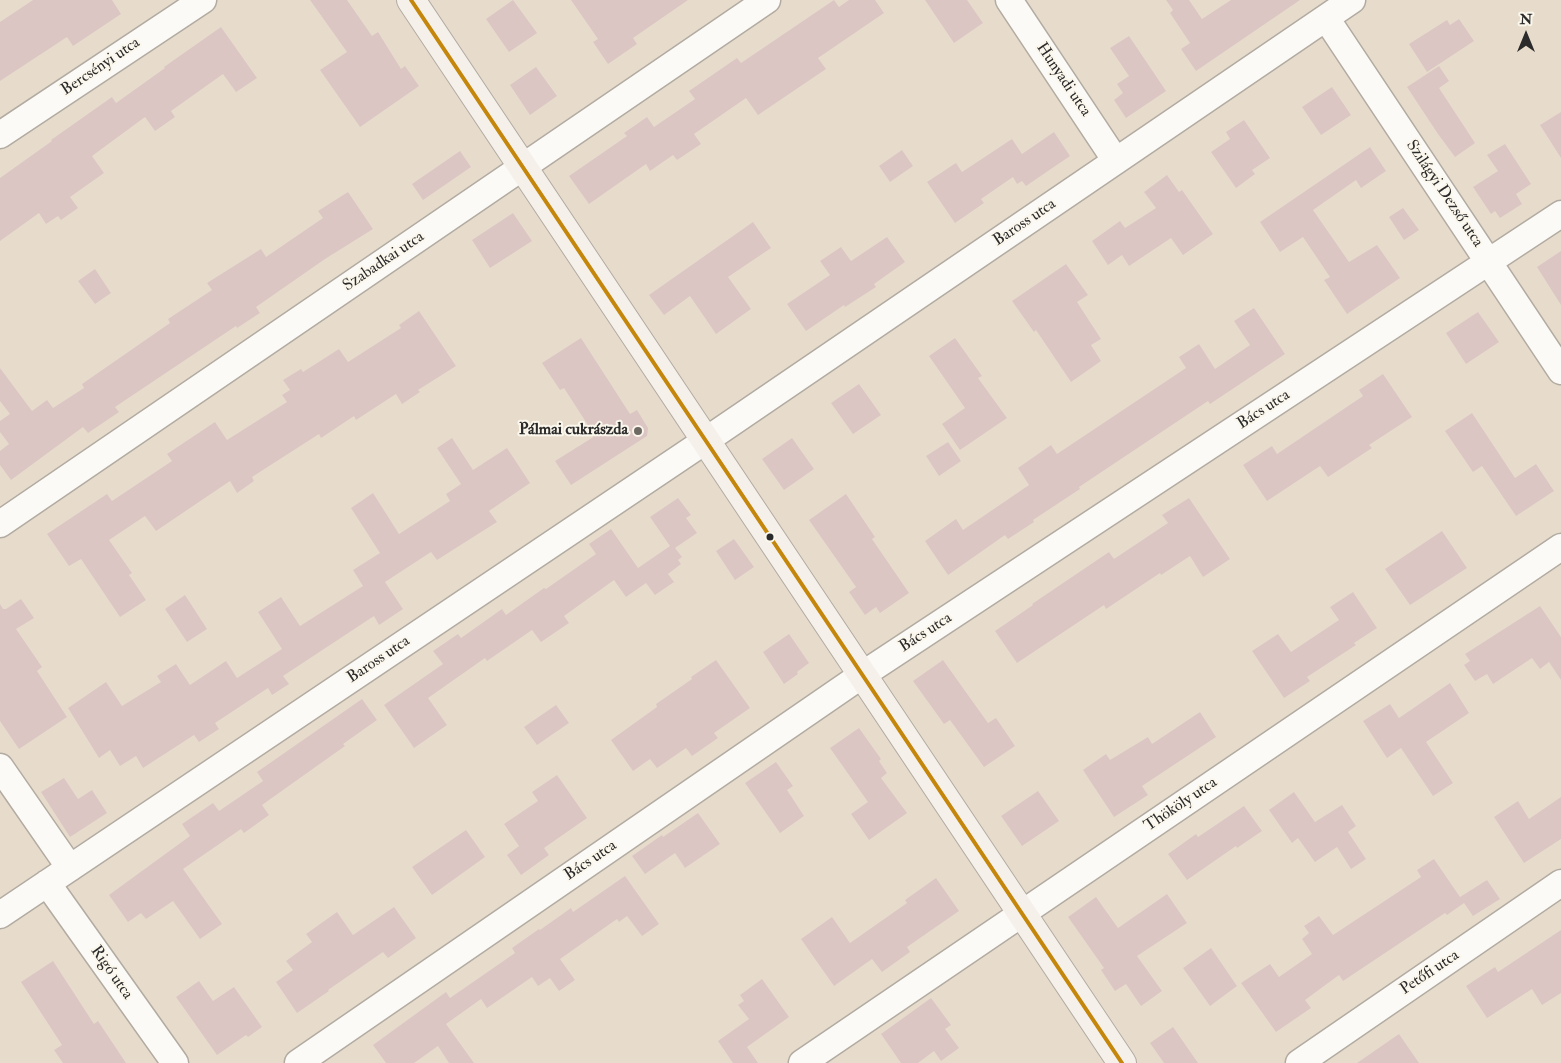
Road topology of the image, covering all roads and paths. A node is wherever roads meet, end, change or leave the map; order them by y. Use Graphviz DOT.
graph roads {
  1 [pos="202,0"];
  2 [pos="411,0"];
  3 [pos="768,0"];
  4 [pos="1009,0"];
  5 [pos="1352,0"];
  6 [pos="1326,18"];
  7 [pos="0,135"];
  8 [pos="1116,161"];
  9 [pos="523,167"];
  10 [pos="1561,214"];
  11 [pos="1489,262"];
  12 [pos="1561,371"];
  13 [pos="705,440"];
  14 [pos="0,524"];
  15 [pos="1561,547"];
  16 [pos="862,675"];
  17 [pos="0,767"];
  18 [pos="70,868"];
  19 [pos="48,883"];
  20 [pos="1561,884"];
  21 [pos="1022,913"];
  22 [pos="0,915"];
  23 [pos="175,1063"];
  24 [pos="298,1063"];
  25 [pos="802,1063"];
  26 [pos="1122,1063"];
  27 [pos="1299,1063"];
  1 -- 7 [label="street, Bercsényi utca"];
  2 -- 9 [label="street"];
  3 -- 9 [label="street, Szabadkai utca"];
  4 -- 8 [label="street, Hunyadi utca"];
  5 -- 6 [label="street, Baross utca"];
  6 -- 8 [label="street, Baross utca"];
  6 -- 11 [label="street, Szilágyi Dezső utca"];
  8 -- 13 [label="street, Baross utca"];
  9 -- 13 [label="street"];
  9 -- 14 [label="street, Szabadkai utca"];
  10 -- 11 [label="street, Bács utca"];
  11 -- 12 [label="street, Szilágyi Dezső utca"];
  11 -- 16 [label="street, Bács utca"];
  13 -- 16 [label="street"];
  13 -- 18 [label="street, Baross utca"];
  15 -- 21 [label="street, Thököly utca"];
  16 -- 21 [label="street"];
  16 -- 24 [label="street, Bács utca"];
  17 -- 18 [label="street"];
  18 -- 19 [label="street, Baross utca"];
  19 -- 22 [label="street, Baross utca"];
  19 -- 23 [label="street, Rigó utca"];
  20 -- 27 [label="street, Petőfi utca"];
  21 -- 25 [label="street, Thököly utca"];
  21 -- 26 [label="street"];
}
